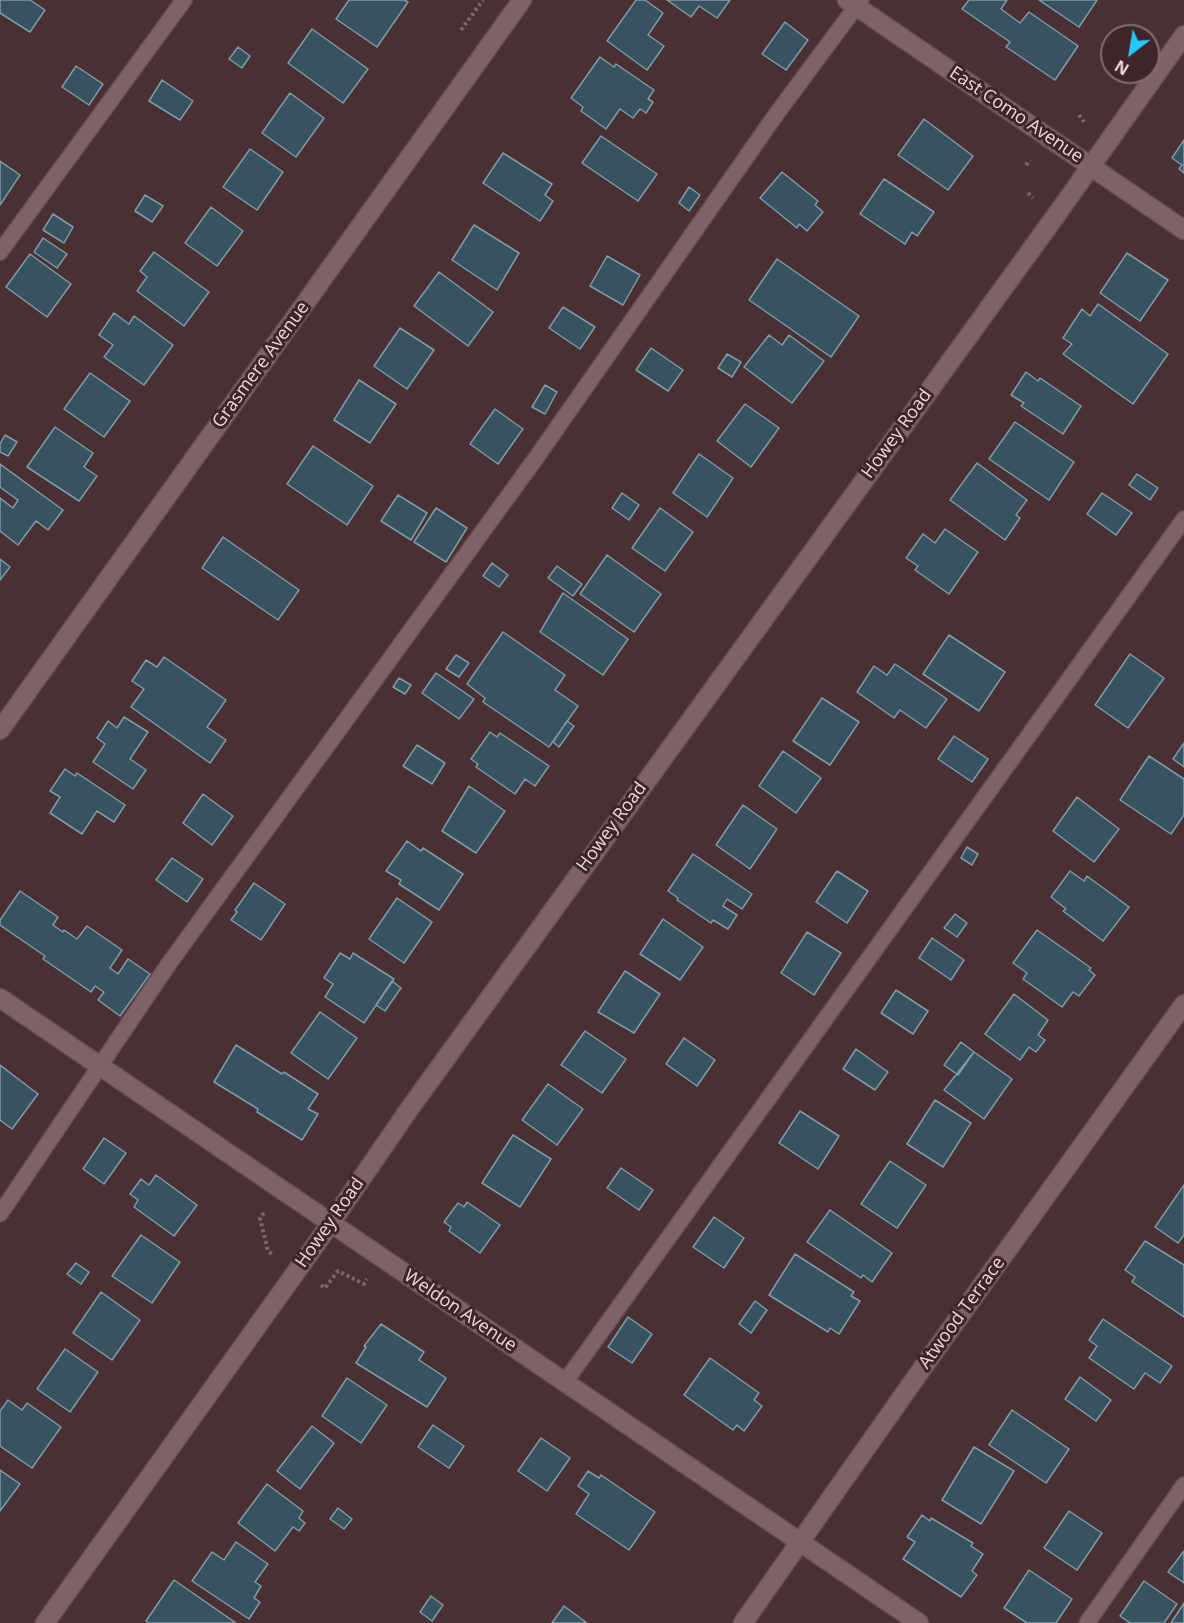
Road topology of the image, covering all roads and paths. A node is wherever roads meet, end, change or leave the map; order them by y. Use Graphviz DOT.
graph roads {
  1 [pos="184,0"];
  2 [pos="483,0"];
  3 [pos="522,0"];
  4 [pos="855,2"];
  5 [pos="462,30"];
  6 [pos="1184,35"];
  7 [pos="1079,116"];
  8 [pos="1084,122"];
  9 [pos="1030,160"];
  10 [pos="1026,165"];
  11 [pos="1091,167"];
  12 [pos="1028,193"];
  13 [pos="1033,198"];
  14 [pos="1184,230"];
  15 [pos="0,252"];
  16 [pos="1184,519"];
  17 [pos="0,730"];
  18 [pos="0,998"];
  19 [pos="1184,1004"];
  20 [pos="100,1067"];
  21 [pos="264,1213"];
  22 [pos="0,1214"];
  23 [pos="331,1223"];
  24 [pos="268,1251"];
  25 [pos="364,1284"];
  26 [pos="325,1288"];
  27 [pos="565,1382"];
  28 [pos="1184,1485"];
  29 [pos="801,1542"];
  30 [pos="45,1623"];
  31 [pos="743,1623"];
  32 [pos="919,1623"];
  33 [pos="1087,1623"];
  1 -- 15 [label="lane"];
  2 -- 5 [label="path"];
  3 -- 17 [label="street, Grasmere Avenue"];
  4 -- 11 [label="street, East Como Avenue"];
  4 -- 20 [label="lane"];
  6 -- 11 [label="street, Howey Road"];
  7 -- 8 [label="path"];
  9 -- 10 [label="path"];
  11 -- 14 [label="street, East Como Avenue"];
  11 -- 23 [label="street, Howey Road"];
  12 -- 13 [label="path"];
  16 -- 27 [label="lane"];
  18 -- 20 [label="street, Weldon Avenue"];
  19 -- 29 [label="street, Atwood Terrace"];
  20 -- 22 [label="lane"];
  20 -- 23 [label="street, Weldon Avenue"];
  21 -- 24 [label="path"];
  23 -- 27 [label="street, Weldon Avenue"];
  23 -- 30 [label="street, Howey Road"];
  25 -- 26 [label="path"];
  27 -- 29 [label="street, Weldon Avenue"];
  28 -- 33 [label="lane"];
  29 -- 31 [label="street, Atwood Terrace"];
  29 -- 32 [label="street, Weldon Avenue"];
}
